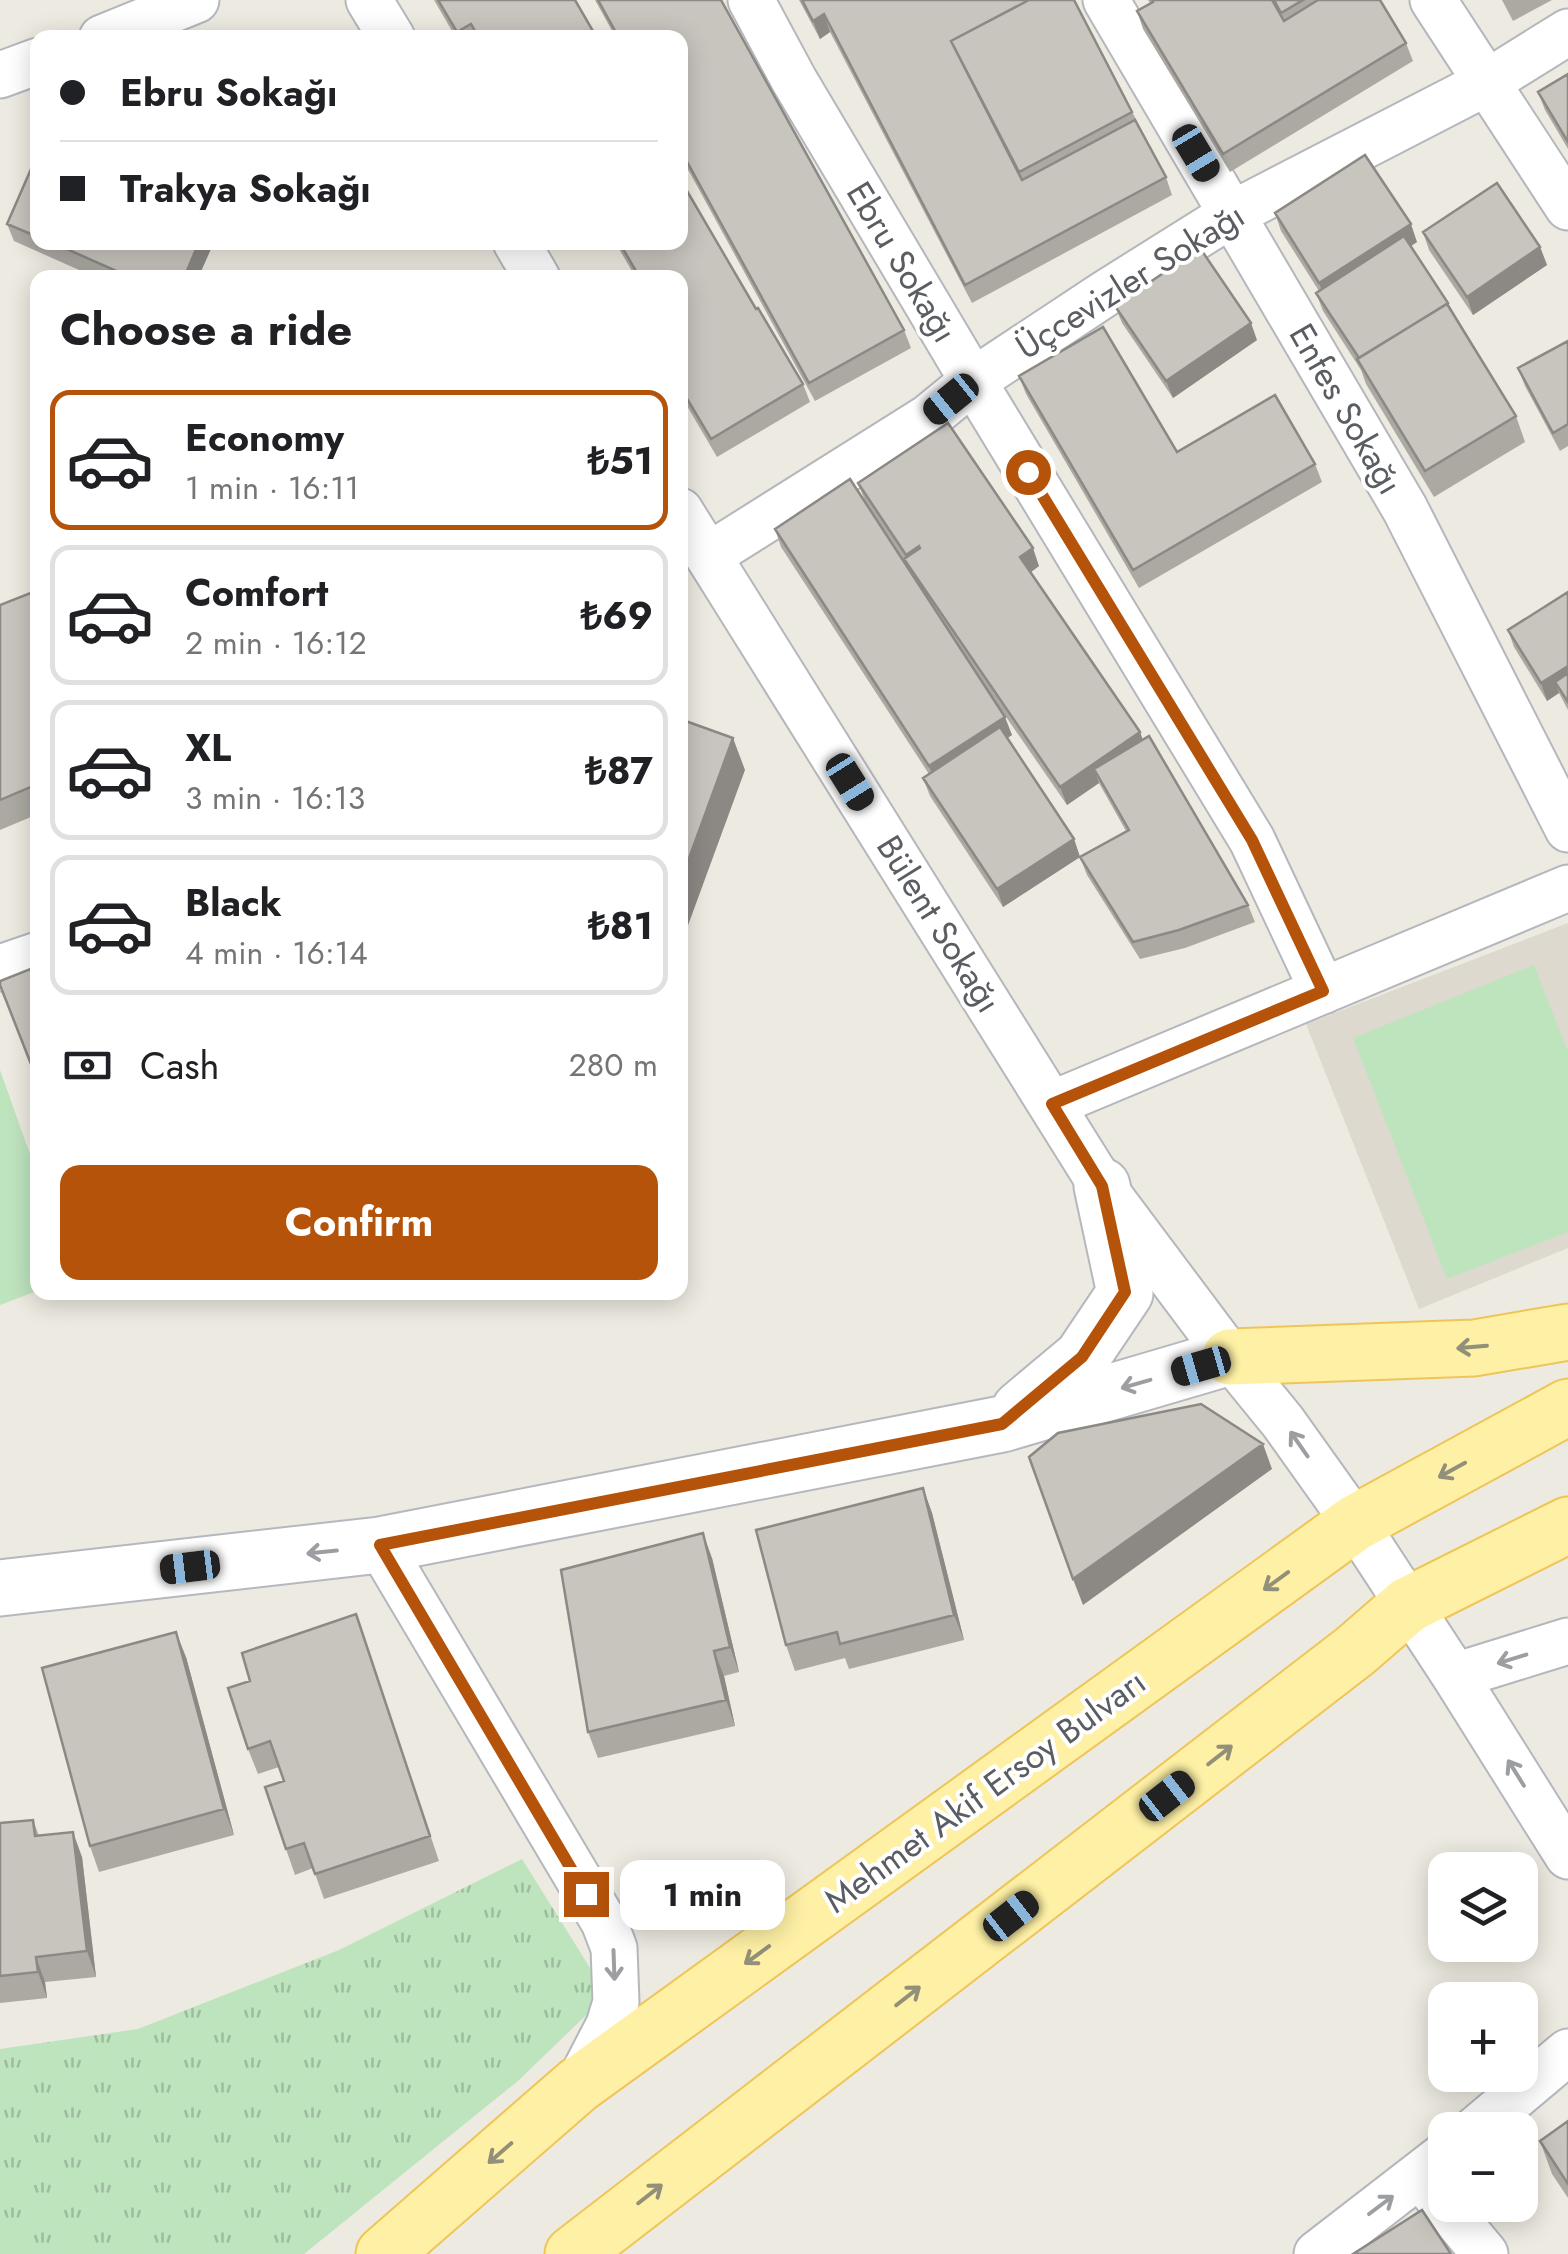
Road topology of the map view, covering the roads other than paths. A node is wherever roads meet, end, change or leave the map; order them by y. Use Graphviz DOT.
graph roads {
  1 [pos="196,0"];
  2 [pos="369,0"];
  3 [pos="751,0"];
  4 [pos="1106,0"];
  5 [pos="1433,0"];
  6 [pos="127,20"];
  7 [pos="387,30"];
  8 [pos="1568,32"];
  9 [pos="30,65"];
  10 [pos="0,76"];
  11 [pos="1486,83"];
  12 [pos="1568,208"];
  13 [pos="1232,214"];
  14 [pos="973,382"];
  15 [pos="688,524"];
  16 [pos="708,556"];
  17 [pos="1568,829"];
  18 [pos="1568,888"];
  19 [pos="30,958"];
  20 [pos="0,968"];
  21 [pos="1323,991"];
  22 [pos="1052,1104"];
  23 [pos="1102,1186"];
  24 [pos="1568,1332"];
  25 [pos="1230,1357"];
  26 [pos="1568,1406"];
  27 [pos="1002,1424"];
  28 [pos="1355,1524"];
  29 [pos="1568,1525"];
  30 [pos="380,1545"];
  31 [pos="0,1588"];
  32 [pos="1408,1605"];
  33 [pos="1568,1641"];
  34 [pos="1456,1676"];
  35 [pos="1568,1856"];
  36 [pos="1568,2052"];
  37 [pos="578,2085"];
  38 [pos="1496,2112"];
  39 [pos="1428,2169"];
  40 [pos="1466,2222"];
  41 [pos="384,2254"];
  42 [pos="573,2254"];
  43 [pos="1317,2254"];
  44 [pos="1485,2254"];
  1 -- 6 [label="street"];
  2 -- 7 [label="street"];
  3 -- 14 [label="street, Ebru Sokağı"];
  4 -- 13 [label="street, Enfes Sokağı"];
  5 -- 11 [label="street"];
  8 -- 11 [label="street, Üçcevizler Sokağı"];
  9 -- 10 [label="street"];
  11 -- 12 [label="street"];
  11 -- 13 [label="street, Üçcevizler Sokağı"];
  13 -- 14 [label="street, Üçcevizler Sokağı"];
  13 -- 17 [label="street, Enfes Sokağı"];
  14 -- 16 [label="street, Üçcevizler Sokağı"];
  14 -- 21 [label="street, Ebru Sokağı"];
  15 -- 16 [label="street, Bülent Sokağı"];
  16 -- 22 [label="street, Bülent Sokağı"];
  18 -- 21 [label="street"];
  19 -- 20 [label="street"];
  21 -- 22 [label="street"];
  22 -- 23 [label="street, Bülent Sokağı"];
  23 -- 25 [label="street, Bülent Sokağı"];
  23 -- 27 [label="street"];
  24 -- 25 [label="main road, one-way"];
  25 -- 27 [label="street, one-way"];
  28 -- 25 [label="street, Bülent Sokağı, one-way"];
  26 -- 28 [label="main road, Mehmet Akif Ersoy Bulvarı, one-way"];
  27 -- 30 [label="street"];
  28 -- 32 [label="street, Bülent Sokağı"];
  28 -- 37 [label="main road, Mehmet Akif Ersoy Bulvarı, one-way"];
  29 -- 32 [label="main road"];
  30 -- 31 [label="street, one-way"];
  30 -- 37 [label="street, one-way"];
  32 -- 34 [label="street, Bülent Sokağı"];
  42 -- 32 [label="main road, one-way"];
  33 -- 34 [label="street, one-way"];
  35 -- 34 [label="street, Bülent Sokağı, one-way"];
  36 -- 38 [label="street"];
  37 -- 41 [label="main road, Mehmet Akif Ersoy Bulvarı, one-way"];
  43 -- 39 [label="street, one-way"];
  40 -- 44 [label="street"];
}
